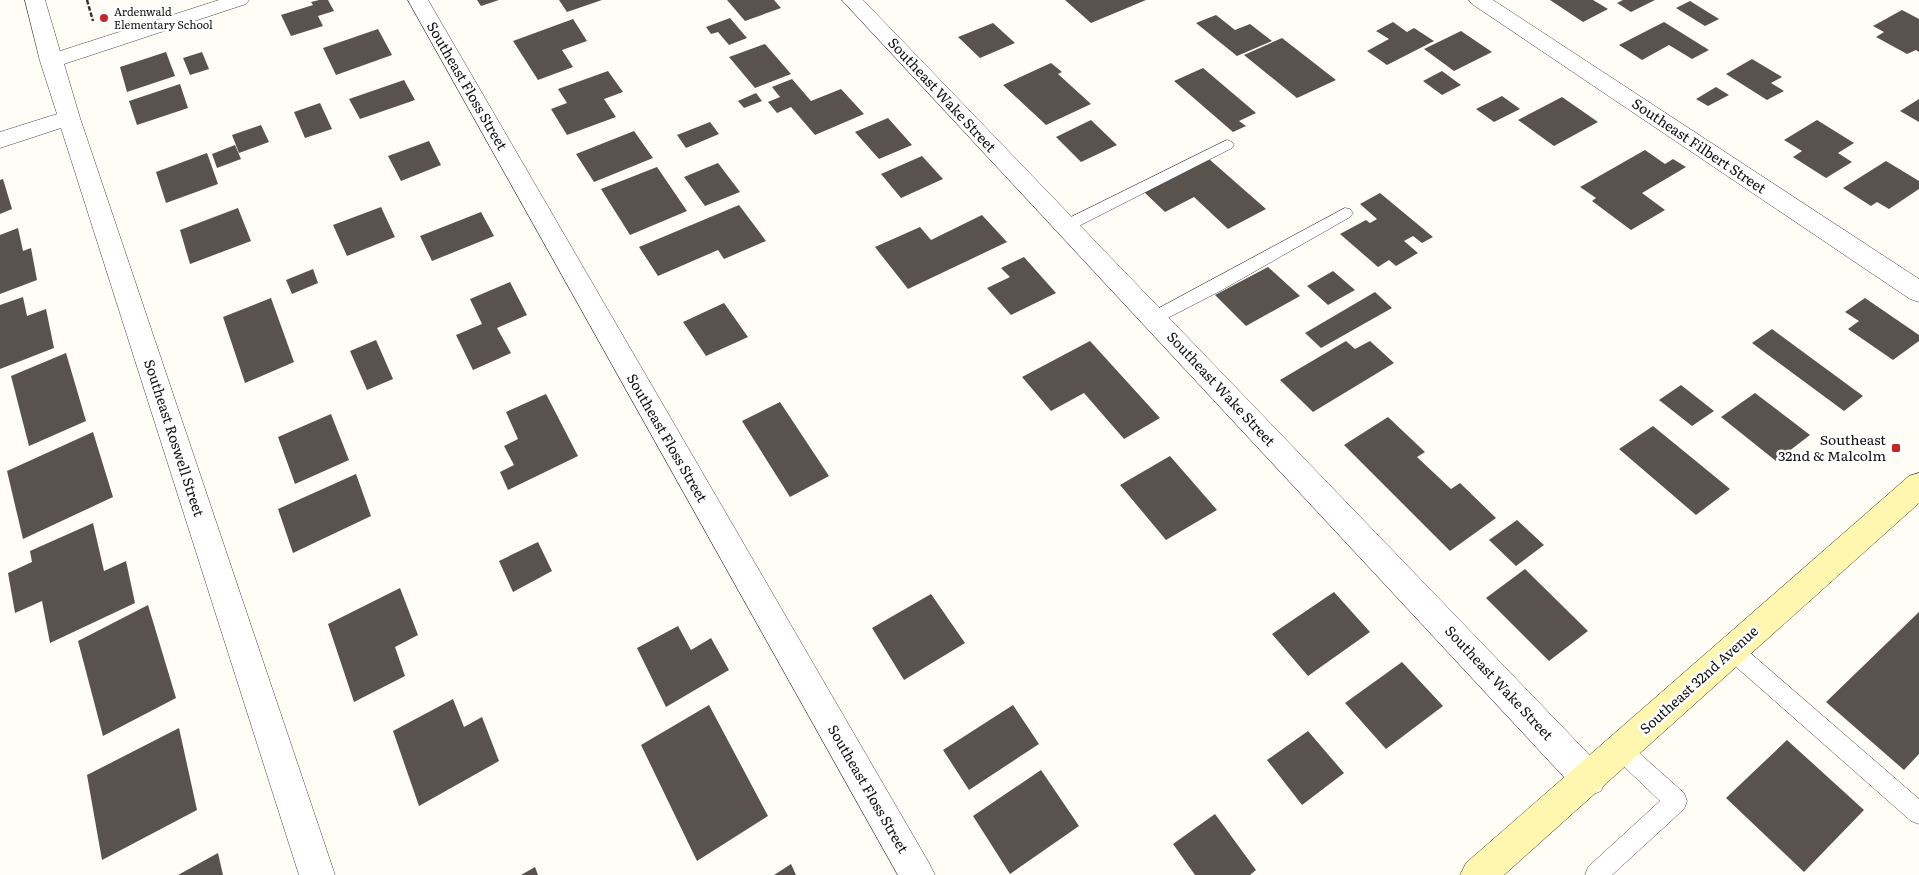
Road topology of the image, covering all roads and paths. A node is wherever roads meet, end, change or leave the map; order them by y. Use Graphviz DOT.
graph roads {
  1 [pos="35,0"];
  2 [pos="239,0"];
  3 [pos="418,0"];
  4 [pos="852,0"];
  5 [pos="1479,0"];
  6 [pos="52,61"];
  7 [pos="69,118"];
  8 [pos="0,140"];
  9 [pos="1227,145"];
  10 [pos="1345,213"];
  11 [pos="1066,226"];
  12 [pos="1919,292"];
  13 [pos="1154,318"];
  14 [pos="1919,485"];
  15 [pos="1733,650"];
  16 [pos="1621,750"];
  17 [pos="1589,778"];
  18 [pos="1919,814"];
  19 [pos="317,875"];
  20 [pos="917,875"];
  21 [pos="1478,875"];
  22 [pos="1596,875"];
  1 -- 6 [label="street, Southeast Roswell Street"];
  2 -- 6 [label="street"];
  3 -- 20 [label="street, Southeast Floss Street"];
  4 -- 11 [label="street, Southeast Wake Street"];
  5 -- 12 [label="street, Southeast Filbert Street"];
  6 -- 7 [label="street, Southeast Roswell Street"];
  7 -- 8 [label="street"];
  7 -- 19 [label="street, Southeast Roswell Street"];
  9 -- 11 [label="lane"];
  10 -- 13 [label="lane"];
  11 -- 13 [label="street, Southeast Wake Street"];
  13 -- 17 [label="street, Southeast Wake Street"];
  14 -- 15 [label="street, Southeast 32nd Avenue"];
  15 -- 16 [label="street, Southeast 32nd Avenue"];
  15 -- 18 [label="lane"];
  16 -- 17 [label="street, Southeast 32nd Avenue"];
  16 -- 22 [label="lane"];
  17 -- 21 [label="street, Southeast 32nd Avenue"];
}
